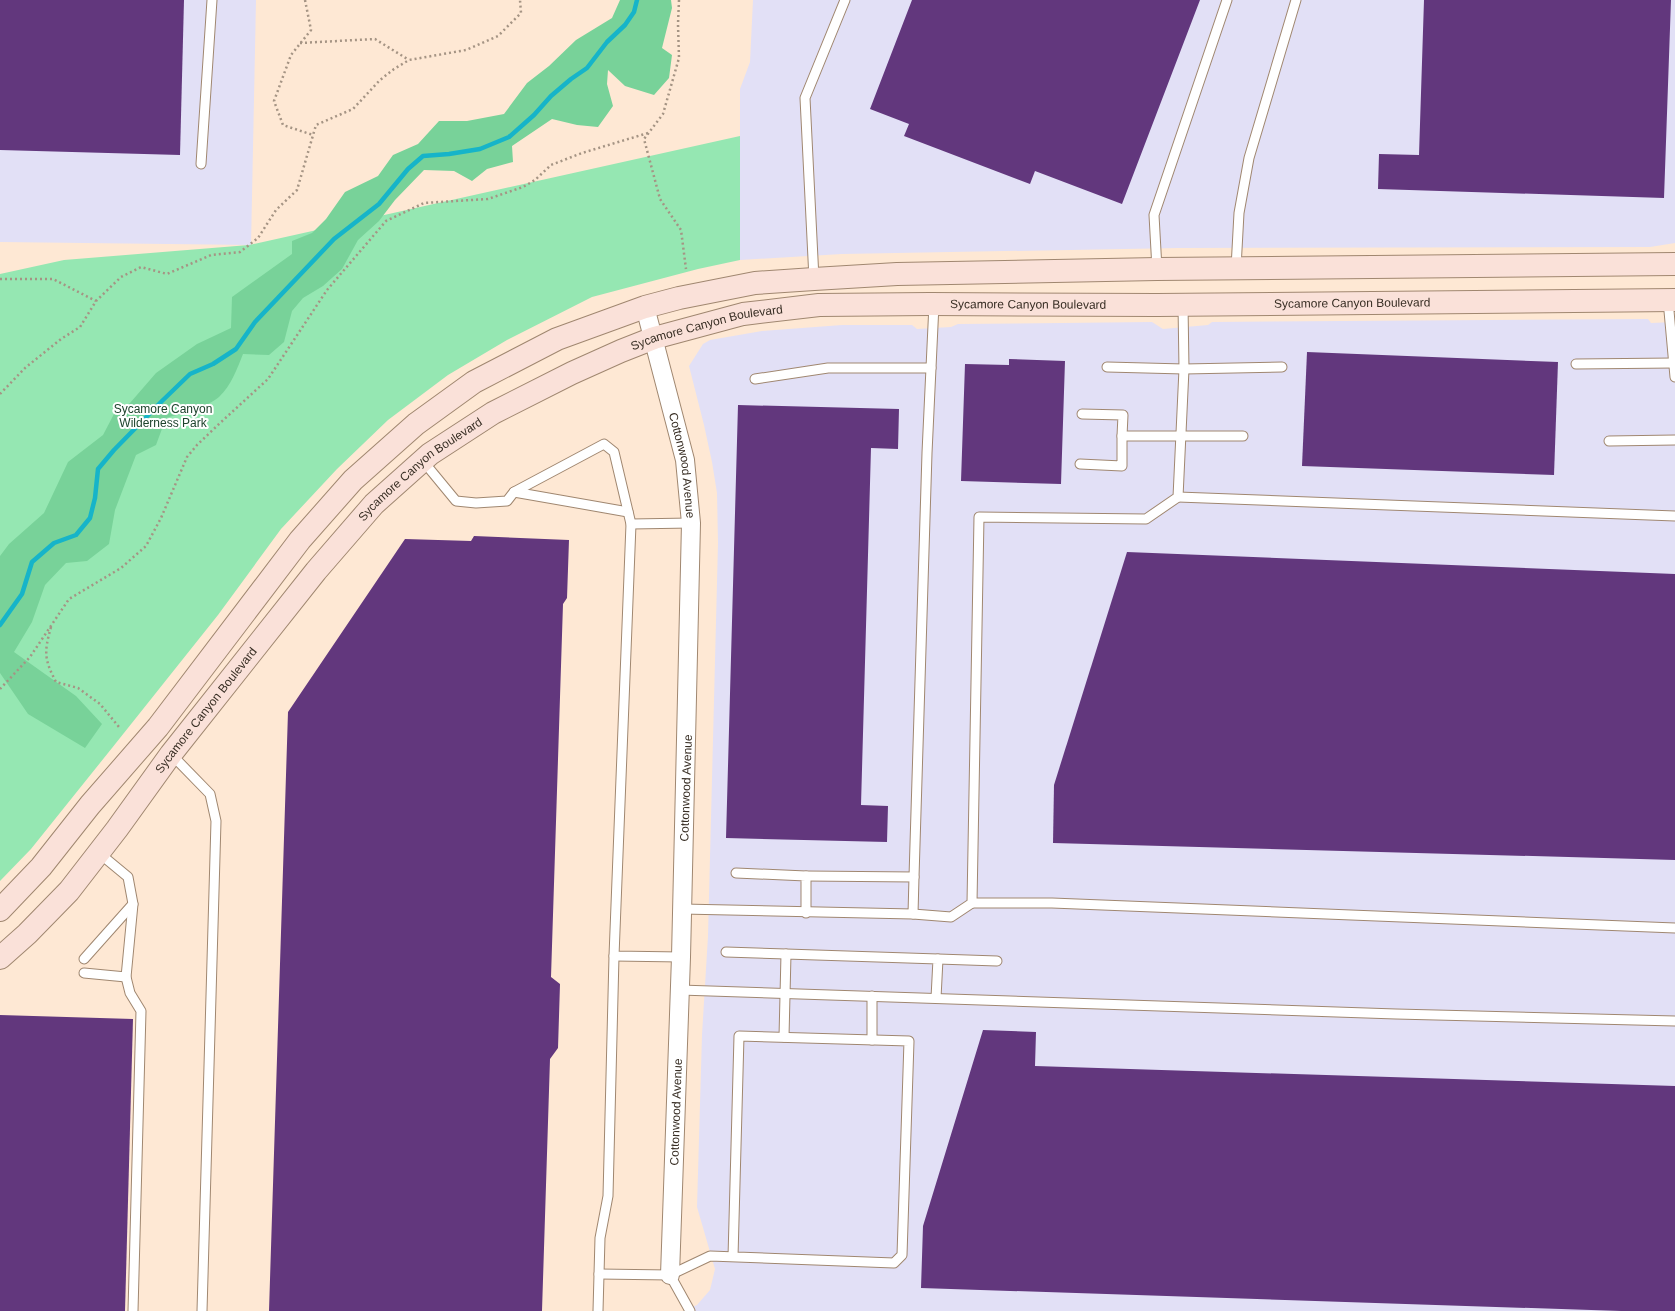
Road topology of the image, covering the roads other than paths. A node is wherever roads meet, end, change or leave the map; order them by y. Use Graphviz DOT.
graph roads {
  1 [pos="212,0"];
  2 [pos="845,0"];
  3 [pos="1227,0"];
  4 [pos="1296,0"];
  5 [pos="201,164"];
  6 [pos="1675,264"];
  7 [pos="1236,268"];
  8 [pos="1157,269"];
  9 [pos="814,279"];
  10 [pos="1671,300"];
  11 [pos="934,304"];
  12 [pos="1182,304"];
  13 [pos="645,307"];
  14 [pos="654,338"];
  15 [pos="1674,363"];
  16 [pos="1576,364"];
  17 [pos="1107,367"];
  18 [pos="1282,367"];
  19 [pos="932,368"];
  20 [pos="1184,369"];
  21 [pos="1675,377"];
  22 [pos="755,379"];
  23 [pos="1082,414"];
  24 [pos="1122,436"];
  25 [pos="1181,436"];
  26 [pos="1243,436"];
  27 [pos="1675,440"];
  28 [pos="1609,441"];
  29 [pos="423,461"];
  30 [pos="1080,464"];
  31 [pos="514,492"];
  32 [pos="1178,497"];
  33 [pos="628,512"];
  34 [pos="1675,516"];
  35 [pos="692,523"];
  36 [pos="631,524"];
  37 [pos="171,754"];
  38 [pos="99,853"];
  39 [pos="736,873"];
  40 [pos="806,876"];
  41 [pos="914,876"];
  42 [pos="972,903"];
  43 [pos="133,904"];
  44 [pos="682,909"];
  45 [pos="0,910"];
  46 [pos="806,913"];
  47 [pos="913,914"];
  48 [pos="1675,928"];
  49 [pos="726,952"];
  50 [pos="786,954"];
  51 [pos="614,956"];
  52 [pos="681,957"];
  53 [pos="0,958"];
  54 [pos="84,959"];
  55 [pos="938,959"];
  56 [pos="998,961"];
  57 [pos="84,972"];
  58 [pos="126,977"];
  59 [pos="680,990"];
  60 [pos="785,993"];
  61 [pos="872,996"];
  62 [pos="936,998"];
  63 [pos="1675,1021"];
  64 [pos="784,1037"];
  65 [pos="872,1040"];
  66 [pos="733,1257"];
  67 [pos="599,1274"];
  68 [pos="670,1275"];
  69 [pos="133,1311"];
  70 [pos="202,1311"];
  71 [pos="598,1311"];
  72 [pos="690,1311"];
  1 -- 5 [label="lane"];
  2 -- 9 [label="lane"];
  3 -- 8 [label="lane"];
  4 -- 7 [label="lane"];
  6 -- 7 [label="main road"];
  7 -- 8 [label="main road"];
  8 -- 9 [label="main road"];
  9 -- 13 [label="main road"];
  10 -- 12 [label="main road, Sycamore Canyon Boulevard"];
  10 -- 15 [label="lane"];
  11 -- 12 [label="main road, Sycamore Canyon Boulevard"];
  11 -- 14 [label="main road, Sycamore Canyon Boulevard"];
  11 -- 19 [label="lane"];
  12 -- 20 [label="lane"];
  13 -- 14 [label="street, Cottonwood Avenue"];
  13 -- 45 [label="main road"];
  14 -- 29 [label="main road, Sycamore Canyon Boulevard"];
  14 -- 35 [label="street, Cottonwood Avenue"];
  15 -- 16 [label="lane"];
  15 -- 21 [label="lane"];
  17 -- 20 [label="lane"];
  18 -- 20 [label="lane"];
  19 -- 22 [label="lane"];
  19 -- 41 [label="lane"];
  20 -- 25 [label="lane"];
  23 -- 24 [label="lane"];
  24 -- 25 [label="lane"];
  24 -- 30 [label="lane"];
  25 -- 26 [label="lane"];
  25 -- 32 [label="lane"];
  27 -- 28 [label="lane"];
  29 -- 31 [label="lane"];
  29 -- 37 [label="main road, Sycamore Canyon Boulevard"];
  31 -- 33 [label="lane"];
  31 -- 33 [label="lane"];
  32 -- 34 [label="lane"];
  32 -- 42 [label="lane"];
  33 -- 36 [label="lane"];
  35 -- 36 [label="lane"];
  35 -- 44 [label="street, Cottonwood Avenue"];
  36 -- 51 [label="lane"];
  37 -- 38 [label="main road, Sycamore Canyon Boulevard"];
  37 -- 70 [label="lane"];
  38 -- 43 [label="lane"];
  38 -- 53 [label="main road, Sycamore Canyon Boulevard"];
  39 -- 40 [label="lane"];
  40 -- 41 [label="lane"];
  40 -- 46 [label="lane"];
  41 -- 47 [label="lane"];
  42 -- 47 [label="lane"];
  42 -- 48 [label="lane"];
  43 -- 54 [label="lane"];
  43 -- 58 [label="lane"];
  44 -- 46 [label="lane"];
  44 -- 52 [label="street, Cottonwood Avenue"];
  46 -- 47 [label="lane"];
  49 -- 50 [label="lane"];
  50 -- 55 [label="lane"];
  50 -- 60 [label="lane"];
  51 -- 52 [label="lane"];
  51 -- 67 [label="lane"];
  52 -- 59 [label="street, Cottonwood Avenue"];
  55 -- 56 [label="lane"];
  55 -- 62 [label="lane"];
  57 -- 58 [label="lane"];
  58 -- 69 [label="lane"];
  59 -- 60 [label="lane"];
  59 -- 68 [label="street, Cottonwood Avenue"];
  60 -- 61 [label="lane"];
  60 -- 64 [label="lane"];
  61 -- 62 [label="lane"];
  61 -- 65 [label="lane"];
  62 -- 63 [label="lane"];
  64 -- 65 [label="lane"];
  64 -- 66 [label="lane"];
  65 -- 66 [label="lane"];
  66 -- 68 [label="lane"];
  67 -- 68 [label="lane"];
  67 -- 71 [label="lane"];
  68 -- 72 [label="lane"];
}
